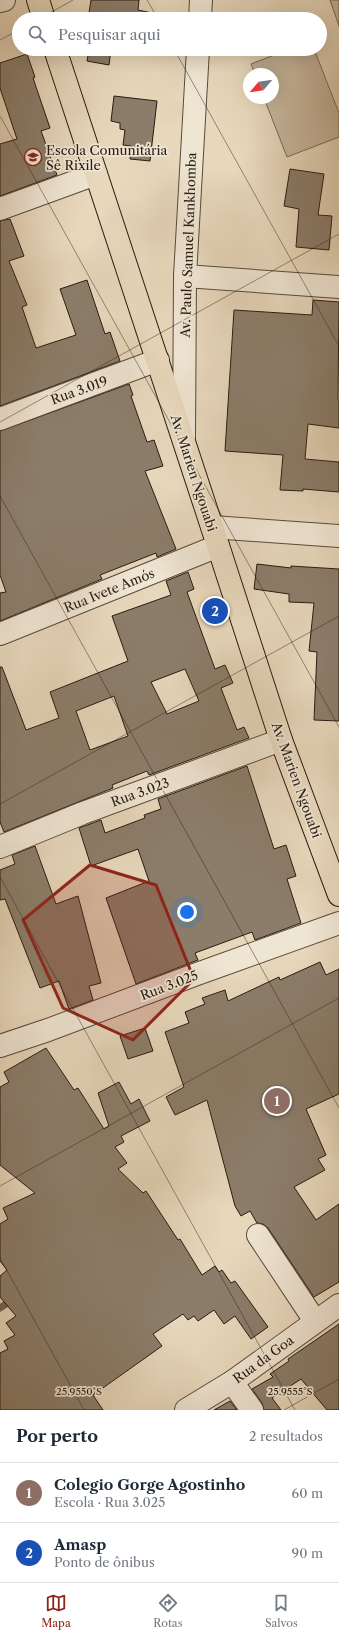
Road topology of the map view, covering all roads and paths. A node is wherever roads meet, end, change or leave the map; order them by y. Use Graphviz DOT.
graph roads {
  1 [pos="4,0"];
  2 [pos="38,0"];
  3 [pos="201,0"];
  4 [pos="0,1"];
  5 [pos="42,12"];
  6 [pos="200,12"];
  7 [pos="56,56"];
  8 [pos="198,56"];
  9 [pos="96,174"];
  10 [pos="0,209"];
  11 [pos="185,276"];
  12 [pos="339,287"];
  13 [pos="158,360"];
  14 [pos="0,419"];
  15 [pos="184,442"];
  16 [pos="215,536"];
  17 [pos="339,536"];
  18 [pos="0,634"];
  19 [pos="281,740"];
  20 [pos="0,847"];
  21 [pos="339,895"];
  22 [pos="339,923"];
  23 [pos="0,1046"];
  24 [pos="258,1235"];
  25 [pos="339,1305"];
  26 [pos="315,1321"];
  27 [pos="232,1382"];
  28 [pos="186,1410"];
  29 [pos="252,1410"];
  1 -- 4 [label="street"];
  2 -- 5 [label="main road"];
  3 -- 6 [label="street"];
  7 -- 9 [label="main road, Av. Marien Ngouabi"];
  8 -- 11 [label="street, Av. Paulo Samuel Kankhomba"];
  9 -- 10 [label="street"];
  9 -- 13 [label="main road, Av. Marien Ngouabi"];
  11 -- 12 [label="street"];
  11 -- 15 [label="street, Av. Paulo Samuel Kankhomba"];
  13 -- 14 [label="street, Rua 3.019"];
  13 -- 15 [label="main road, Av. Marien Ngouabi"];
  15 -- 16 [label="main road, Av. Marien Ngouabi"];
  16 -- 17 [label="street"];
  16 -- 18 [label="street, Rua Ivete Amós"];
  16 -- 19 [label="main road, Av. Marien Ngouabi"];
  19 -- 20 [label="street, Rua 3.023"];
  19 -- 21 [label="main road, Av. Marien Ngouabi"];
  22 -- 23 [label="street, Rua 3.025"];
  24 -- 26 [label="street"];
  25 -- 26 [label="street, Rua da Goa"];
  26 -- 27 [label="street, Rua da Goa"];
  27 -- 28 [label="street, Rua da Goa"];
  27 -- 29 [label="street"];
}
